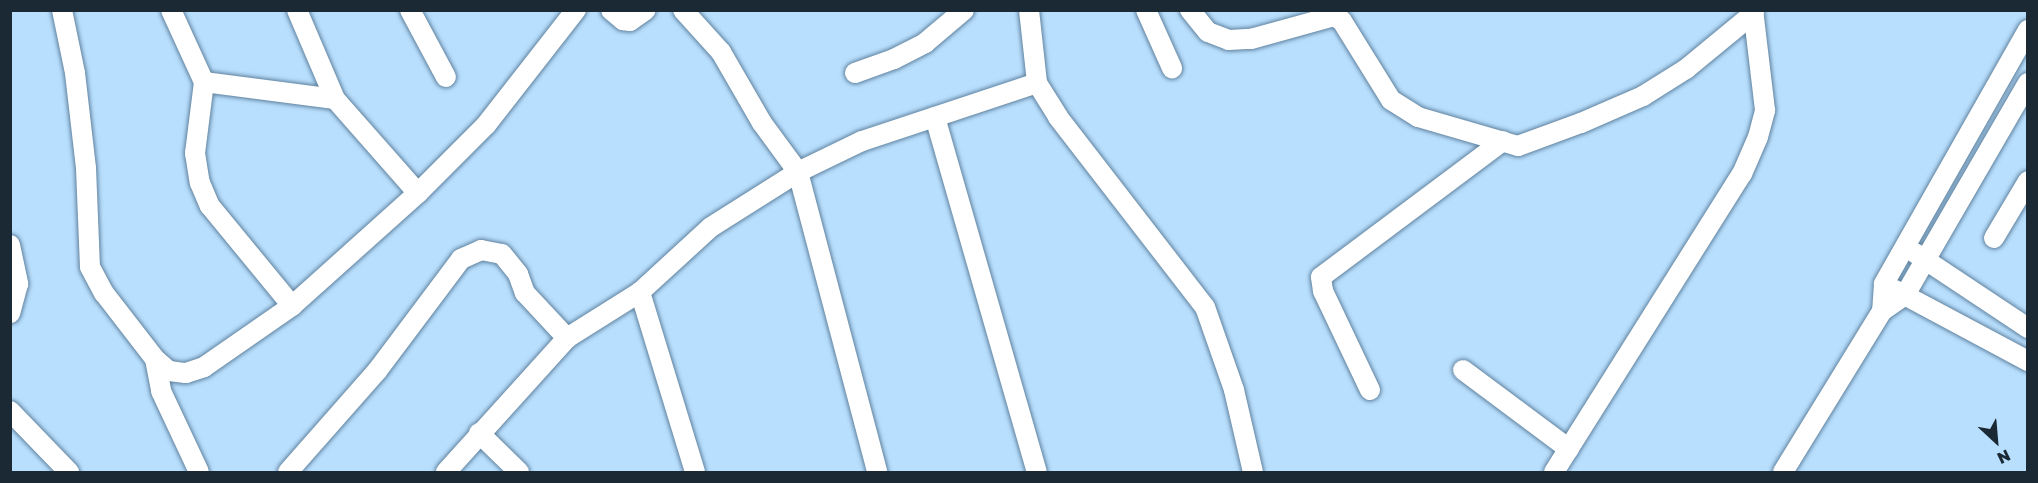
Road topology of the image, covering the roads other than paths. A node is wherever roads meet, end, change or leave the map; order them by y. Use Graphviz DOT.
graph roads {
  1 [pos="62,10"];
  2 [pos="171,10"];
  3 [pos="297,10"];
  4 [pos="410,10"];
  5 [pos="576,10"];
  6 [pos="611,10"];
  7 [pos="646,10"];
  8 [pos="683,10"];
  9 [pos="964,10"];
  10 [pos="1029,10"];
  11 [pos="1146,10"];
  12 [pos="1190,10"];
  13 [pos="1754,12"];
  14 [pos="2028,30"];
  15 [pos="1172,68"];
  16 [pos="855,73"];
  17 [pos="446,77"];
  18 [pos="204,82"];
  19 [pos="1037,83"];
  20 [pos="2028,83"];
  21 [pos="335,99"];
  22 [pos="935,117"];
  23 [pos="1503,141"];
  24 [pos="798,172"];
  25 [pos="2028,181"];
  26 [pos="418,193"];
  27 [pos="1994,238"];
  28 [pos="10,244"];
  29 [pos="1905,248"];
  30 [pos="1926,259"];
  31 [pos="1884,284"];
  32 [pos="640,292"];
  33 [pos="1905,295"];
  34 [pos="292,306"];
  35 [pos="1882,311"];
  36 [pos="10,313"];
  37 [pos="2028,328"];
  38 [pos="567,338"];
  39 [pos="155,359"];
  40 [pos="2028,361"];
  41 [pos="1463,370"];
  42 [pos="1371,390"];
  43 [pos="10,411"];
  44 [pos="479,433"];
  45 [pos="1569,449"];
  46 [pos="69,472"];
  47 [pos="199,472"];
  48 [pos="288,472"];
  49 [pos="446,472"];
  50 [pos="519,472"];
  51 [pos="695,472"];
  52 [pos="877,472"];
  53 [pos="1037,472"];
  54 [pos="1253,472"];
  55 [pos="1554,472"];
  56 [pos="1783,472"];
  1 -- 39 [label="street"];
  2 -- 18 [label="street"];
  3 -- 21 [label="street"];
  4 -- 17 [label="street"];
  5 -- 26 [label="street"];
  6 -- 7 [label="street"];
  8 -- 24 [label="street"];
  9 -- 16 [label="street"];
  10 -- 19 [label="street"];
  11 -- 15 [label="street"];
  12 -- 23 [label="street"];
  13 -- 23 [label="street"];
  13 -- 45 [label="street"];
  14 -- 29 [label="street"];
  18 -- 21 [label="street"];
  18 -- 34 [label="street"];
  19 -- 22 [label="street"];
  19 -- 54 [label="street"];
  20 -- 30 [label="street"];
  21 -- 26 [label="street"];
  22 -- 24 [label="street"];
  22 -- 53 [label="street"];
  23 -- 42 [label="street"];
  24 -- 32 [label="street"];
  24 -- 52 [label="street"];
  25 -- 27 [label="street"];
  26 -- 34 [label="street"];
  28 -- 36 [label="street"];
  29 -- 30 [label="street"];
  29 -- 31 [label="street"];
  30 -- 33 [label="street"];
  30 -- 37 [label="street"];
  31 -- 33 [label="street"];
  31 -- 35 [label="street"];
  32 -- 38 [label="street"];
  32 -- 51 [label="street"];
  33 -- 35 [label="street"];
  33 -- 40 [label="street"];
  34 -- 39 [label="street"];
  35 -- 56 [label="street"];
  38 -- 44 [label="street"];
  38 -- 48 [label="street"];
  39 -- 47 [label="street"];
  41 -- 45 [label="street"];
  43 -- 46 [label="street"];
  44 -- 49 [label="street"];
  44 -- 50 [label="street"];
  45 -- 55 [label="street"];
}
